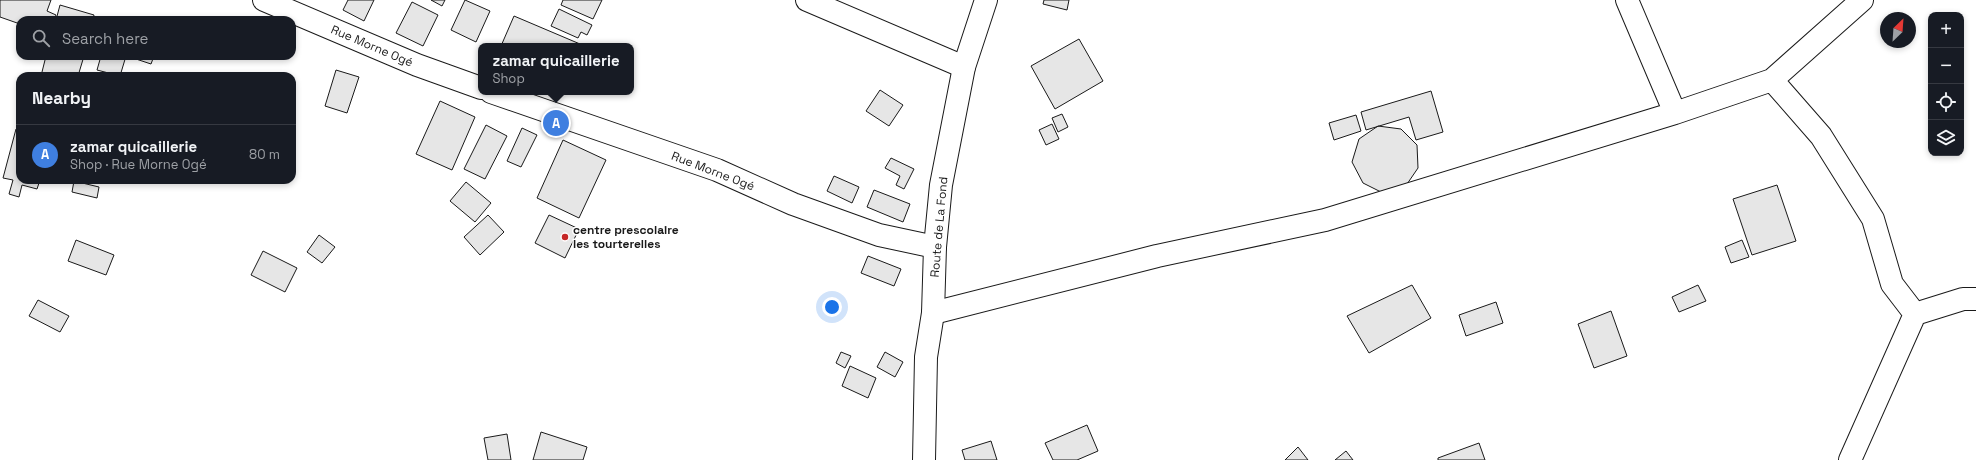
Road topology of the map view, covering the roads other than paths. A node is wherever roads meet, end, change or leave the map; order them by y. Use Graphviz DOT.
graph roads {
  1 [pos="264,0"];
  2 [pos="807,0"];
  3 [pos="986,0"];
  4 [pos="1627,0"];
  5 [pos="1862,0"];
  6 [pos="964,67"];
  7 [pos="1772,80"];
  8 [pos="478,87"];
  9 [pos="500,95"];
  10 [pos="1675,113"];
  11 [pos="935,247"];
  12 [pos="1976,298"];
  13 [pos="933,313"];
  14 [pos="1915,314"];
  15 [pos="924,460"];
  16 [pos="1850,460"];
  1 -- 8 [label="street, Rue Morne Ogé"];
  2 -- 6 [label="street"];
  3 -- 6 [label="street, Route de La Fond"];
  4 -- 10 [label="street"];
  5 -- 7 [label="street"];
  6 -- 11 [label="street, Route de La Fond"];
  7 -- 10 [label="street"];
  7 -- 14 [label="street"];
  9 -- 11 [label="street, Rue Morne Ogé"];
  10 -- 13 [label="street"];
  11 -- 13 [label="street, Route de La Fond"];
  12 -- 14 [label="street"];
  13 -- 15 [label="street, Route de La Fond"];
  14 -- 16 [label="street"];
}
